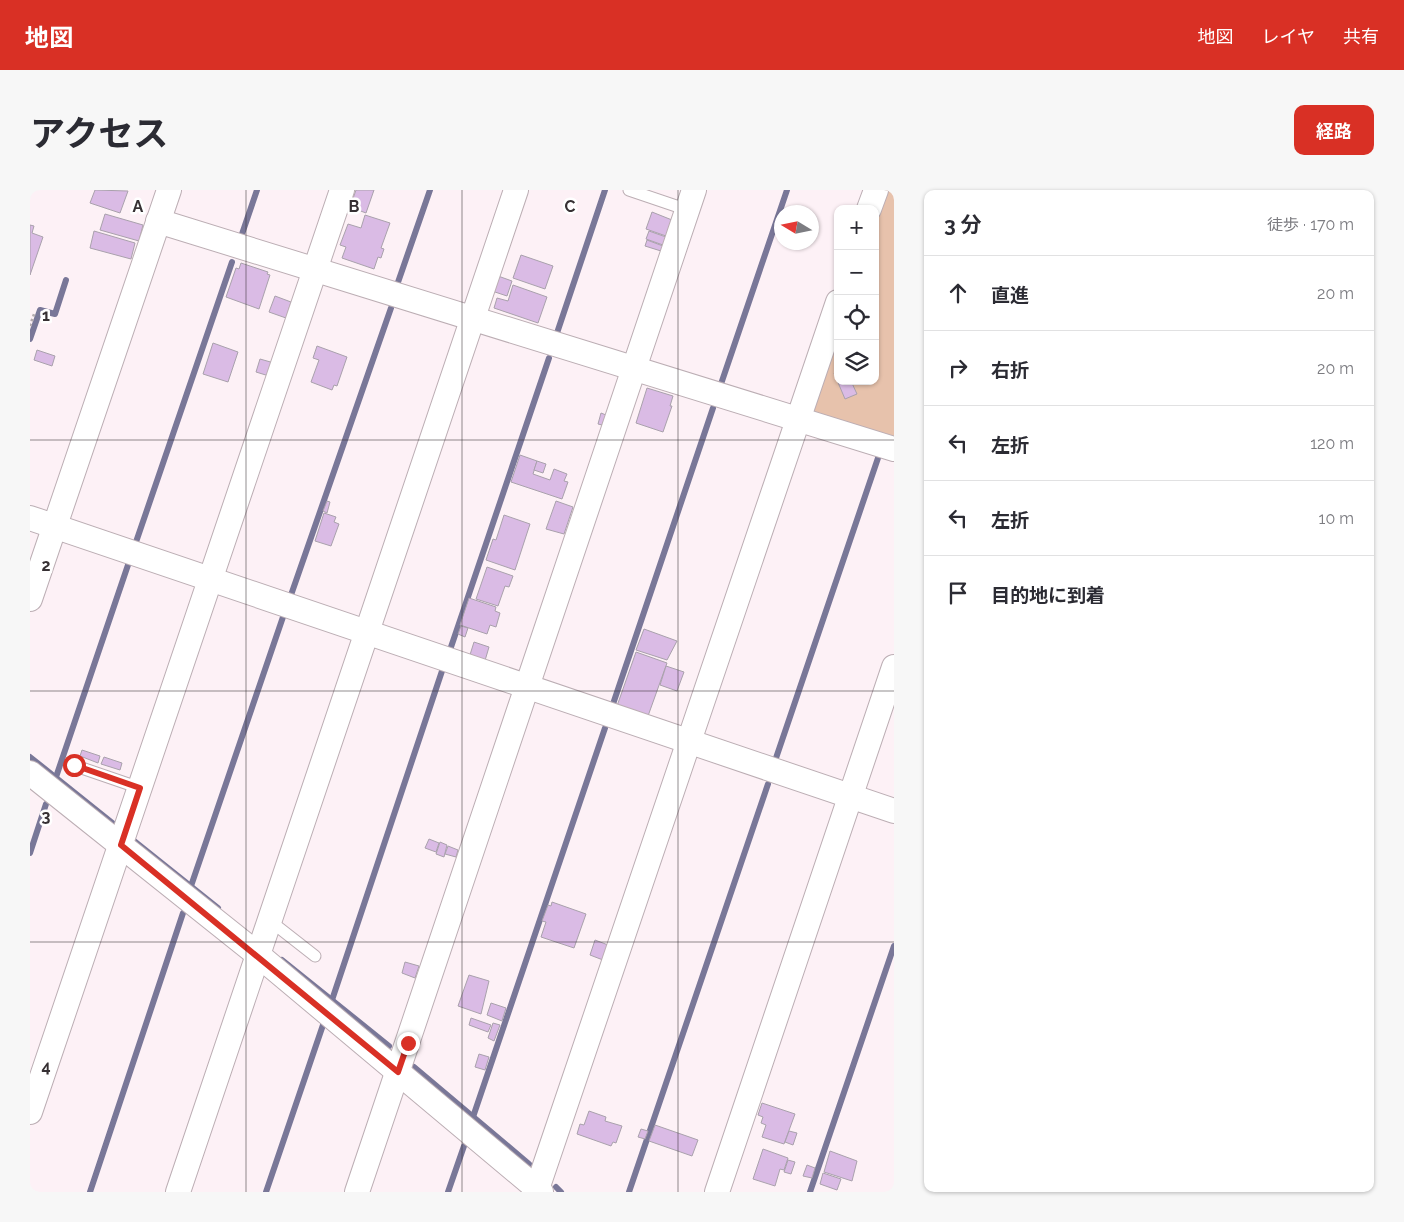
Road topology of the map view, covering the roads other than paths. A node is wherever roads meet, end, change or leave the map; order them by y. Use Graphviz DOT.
graph roads {
  1 [pos="169,190"];
  2 [pos="342,190"];
  3 [pos="516,190"];
  4 [pos="629,190"];
  5 [pos="876,190"];
  6 [pos="691,200"];
  7 [pos="870,205"];
  8 [pos="158,221"];
  9 [pos="315,270"];
  10 [pos="834,314"];
  11 [pos="472,319"];
  12 [pos="634,368"];
  13 [pos="798,419"];
  14 [pos="894,449"];
  15 [pos="30,518"];
  16 [pos="55,527"];
  17 [pos="210,580"];
  18 [pos="30,599"];
  19 [pos="368,633"];
  20 [pos="894,667"];
  21 [pos="528,687"];
  22 [pos="689,741"];
  23 [pos="74,765"];
  24 [pos="30,773"];
  25 [pos="140,788"];
  26 [pos="851,796"];
  27 [pos="894,811"];
  28 [pos="121,845"];
  29 [pos="269,920"];
  30 [pos="257,954"];
  31 [pos="315,956"];
  32 [pos="398,1072"];
  33 [pos="30,1112"];
  34 [pos="538,1191"];
  35 [pos="178,1192"];
  36 [pos="357,1192"];
  37 [pos="717,1192"];
  1 -- 8 [label="street"];
  2 -- 9 [label="street"];
  3 -- 11 [label="street"];
  4 -- 6 [label="lane"];
  5 -- 7 [label="street"];
  6 -- 12 [label="street"];
  8 -- 9 [label="street"];
  8 -- 16 [label="street"];
  9 -- 11 [label="street"];
  9 -- 17 [label="street"];
  10 -- 13 [label="street"];
  11 -- 12 [label="street"];
  11 -- 19 [label="street"];
  12 -- 13 [label="street"];
  12 -- 21 [label="street"];
  13 -- 14 [label="street"];
  13 -- 22 [label="street"];
  15 -- 16 [label="street"];
  16 -- 17 [label="street"];
  16 -- 18 [label="street"];
  17 -- 19 [label="street"];
  17 -- 25 [label="street"];
  19 -- 21 [label="street"];
  19 -- 29 [label="street"];
  20 -- 26 [label="street"];
  21 -- 22 [label="street"];
  21 -- 32 [label="street"];
  22 -- 26 [label="street"];
  22 -- 34 [label="street"];
  23 -- 25 [label="lane"];
  24 -- 28 [label="street"];
  25 -- 28 [label="street"];
  26 -- 27 [label="street"];
  26 -- 37 [label="street"];
  28 -- 30 [label="street"];
  28 -- 33 [label="street"];
  29 -- 30 [label="street"];
  29 -- 31 [label="lane"];
  30 -- 32 [label="street"];
  30 -- 35 [label="street"];
  32 -- 34 [label="street"];
  32 -- 36 [label="street"];
}
